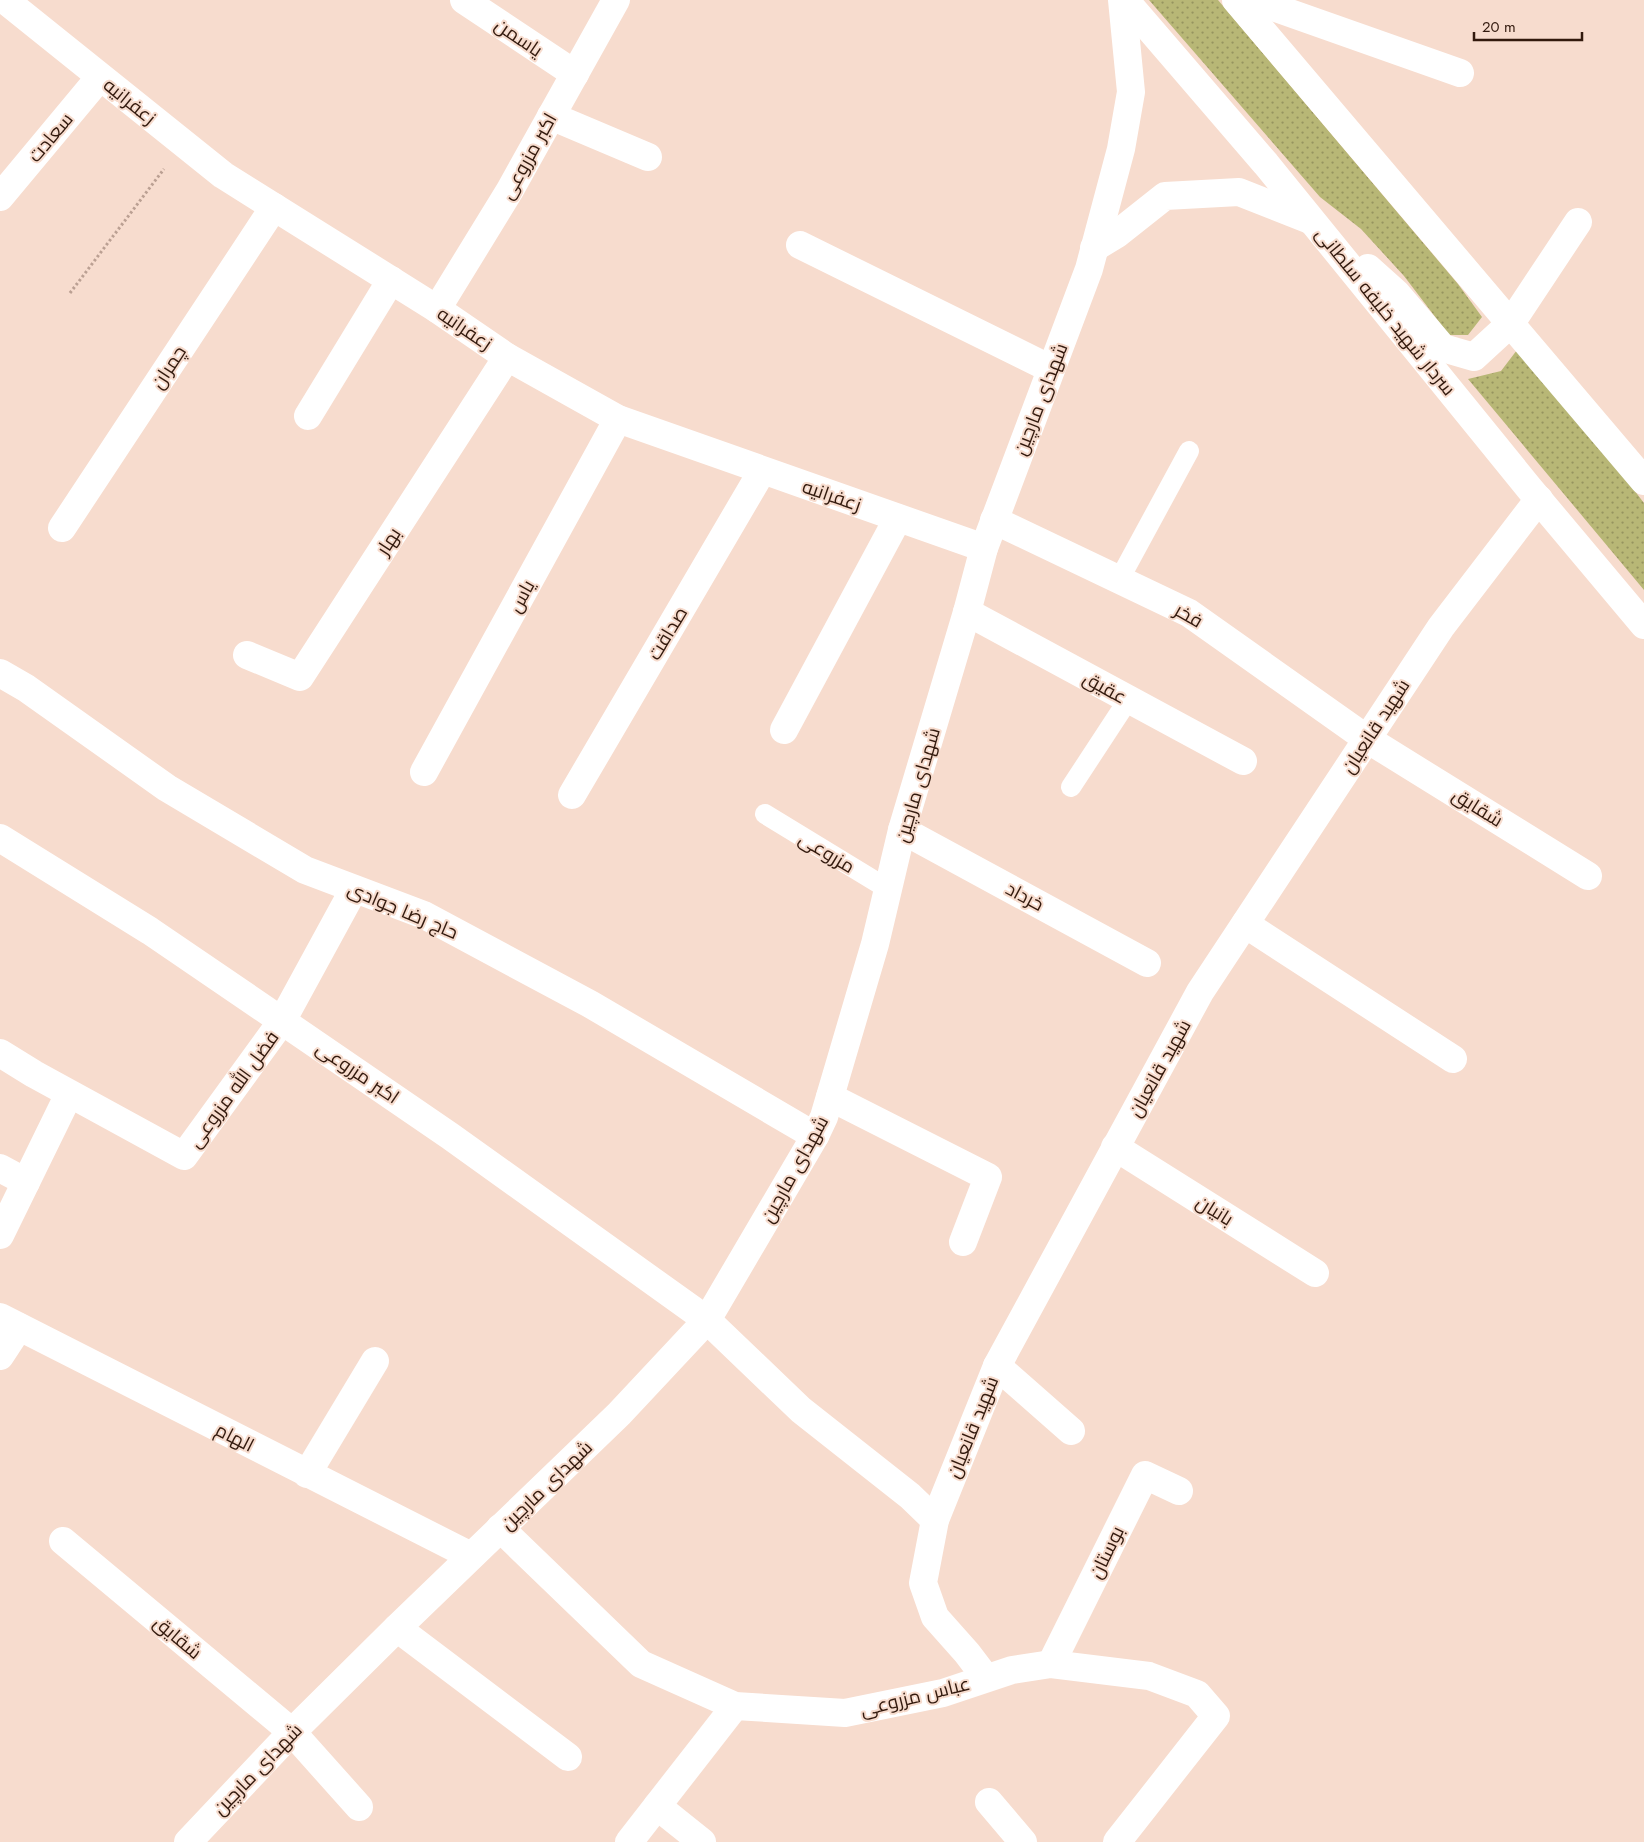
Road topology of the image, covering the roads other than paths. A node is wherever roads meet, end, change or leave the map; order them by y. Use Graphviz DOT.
graph roads {
  1 [pos="5,0"];
  2 [pos="464,0"];
  3 [pos="616,0"];
  4 [pos="1124,0"];
  5 [pos="1236,0"];
  6 [pos="1253,0"];
  7 [pos="1460,73"];
  8 [pos="575,74"];
  9 [pos="100,77"];
  10 [pos="551,116"];
  11 [pos="648,157"];
  12 [pos="0,197"];
  13 [pos="274,207"];
  14 [pos="1312,221"];
  15 [pos="1578,222"];
  16 [pos="800,245"];
  17 [pos="1094,248"];
  18 [pos="391,280"];
  19 [pos="437,309"];
  20 [pos="1511,323"];
  21 [pos="508,357"];
  22 [pos="1051,369"];
  23 [pos="308,416"];
  24 [pos="618,419"];
  25 [pos="1189,451"];
  26 [pos="762,471"];
  27 [pos="1644,481"];
  28 [pos="1539,499"];
  29 [pos="898,518"];
  30 [pos="994,520"];
  31 [pos="62,528"];
  32 [pos="984,548"];
  33 [pos="1119,580"];
  34 [pos="968,612"];
  35 [pos="1644,625"];
  36 [pos="247,655"];
  37 [pos="0,673"];
  38 [pos="1128,700"];
  39 [pos="784,730"];
  40 [pos="1367,739"];
  41 [pos="1243,761"];
  42 [pos="424,772"];
  43 [pos="1071,786"];
  44 [pos="572,794"];
  45 [pos="765,814"];
  46 [pos="902,830"];
  47 [pos="0,838"];
  48 [pos="1588,876"];
  49 [pos="354,889"];
  50 [pos="888,889"];
  51 [pos="1245,924"];
  52 [pos="1147,963"];
  53 [pos="282,1021"];
  54 [pos="0,1053"];
  55 [pos="1453,1059"];
  56 [pos="69,1094"];
  57 [pos="830,1097"];
  58 [pos="815,1136"];
  59 [pos="1115,1148"];
  60 [pos="0,1168"];
  61 [pos="26,1182"];
  62 [pos="0,1235"];
  63 [pos="963,1242"];
  64 [pos="1315,1273"];
  65 [pos="707,1320"];
  66 [pos="10,1322"];
  67 [pos="0,1356"];
  68 [pos="375,1361"];
  69 [pos="997,1366"];
  70 [pos="1071,1431"];
  71 [pos="307,1474"];
  72 [pos="1179,1491"];
  73 [pos="935,1520"];
  74 [pos="500,1528"];
  75 [pos="63,1541"];
  76 [pos="471,1556"];
  77 [pos="397,1628"];
  78 [pos="1051,1664"];
  79 [pos="986,1678"];
  80 [pos="735,1706"];
  81 [pos="292,1732"];
  82 [pos="568,1756"];
  83 [pos="989,1802"];
  84 [pos="360,1806"];
  85 [pos="657,1806"];
  86 [pos="188,1842"];
  87 [pos="629,1842"];
  88 [pos="702,1842"];
  89 [pos="1023,1842"];
  90 [pos="1117,1842"];
  1 -- 9 [label="street, زعفرانیه"];
  2 -- 8 [label="street, یاسمن"];
  3 -- 8 [label="street, اکبر مزروعی"];
  4 -- 14 [label="street, سردار شهید خلیفه سلطانی"];
  4 -- 17 [label="street, شهدای مارچین"];
  5 -- 20 [label="street"];
  6 -- 7 [label="street"];
  8 -- 10 [label="street, اکبر مزروعی"];
  9 -- 12 [label="street, سعادت"];
  9 -- 13 [label="street, زعفرانیه"];
  10 -- 11 [label="street"];
  10 -- 19 [label="street, اکبر مزروعی"];
  13 -- 18 [label="street, زعفرانیه"];
  13 -- 31 [label="street, چمران"];
  14 -- 17 [label="street"];
  14 -- 20 [label="street"];
  14 -- 28 [label="street, سردار شهید خلیفه سلطانی"];
  15 -- 20 [label="street"];
  16 -- 22 [label="street"];
  17 -- 22 [label="street, شهدای مارچین"];
  18 -- 19 [label="street, زعفرانیه"];
  18 -- 23 [label="street"];
  19 -- 21 [label="street, زعفرانیه"];
  20 -- 27 [label="street"];
  21 -- 24 [label="street, زعفرانیه"];
  21 -- 36 [label="street, بهار"];
  22 -- 30 [label="street, شهدای مارچین"];
  24 -- 26 [label="street, زعفرانیه"];
  24 -- 42 [label="street, یاس"];
  25 -- 33 [label="lane"];
  26 -- 29 [label="street, زعفرانیه"];
  26 -- 44 [label="street, صداقت"];
  28 -- 35 [label="street, سردار شهید خلیفه سلطانی"];
  28 -- 40 [label="street, شهید قانعیان"];
  29 -- 32 [label="street, زعفرانیه"];
  29 -- 39 [label="street"];
  30 -- 32 [label="street, شهدای مارچین"];
  30 -- 33 [label="street, فخر"];
  32 -- 34 [label="street, شهدای مارچین"];
  33 -- 40 [label="street, فخر"];
  34 -- 38 [label="street, عقیق"];
  34 -- 46 [label="street, شهدای مارچین"];
  37 -- 49 [label="street, حاج رضا جوادی"];
  38 -- 41 [label="street, عقیق"];
  38 -- 43 [label="lane"];
  40 -- 48 [label="street, شقایق"];
  40 -- 51 [label="street, شهید قانعیان"];
  45 -- 50 [label="lane, مزروعی"];
  46 -- 50 [label="street, شهدای مارچین"];
  46 -- 52 [label="street, خرداد"];
  47 -- 53 [label="street, اکبر مزروعی"];
  49 -- 53 [label="street, فضل الله مزروعی"];
  49 -- 58 [label="street, حاج رضا جوادی"];
  50 -- 57 [label="street, شهدای مارچین"];
  51 -- 55 [label="street"];
  51 -- 59 [label="street, شهید قانعیان"];
  53 -- 56 [label="street, فضل الله مزروعی"];
  53 -- 65 [label="street, اکبر مزروعی"];
  54 -- 56 [label="street, فضل الله مزروعی"];
  56 -- 61 [label="street"];
  57 -- 58 [label="street, شهدای مارچین"];
  57 -- 63 [label="street"];
  58 -- 65 [label="street, شهدای مارچین"];
  59 -- 64 [label="street, بانیان"];
  59 -- 69 [label="street, شهید قانعیان"];
  60 -- 61 [label="street"];
  61 -- 62 [label="street"];
  65 -- 73 [label="street, اکبر مزروعی"];
  65 -- 74 [label="street, شهدای مارچین"];
  66 -- 67 [label="street"];
  66 -- 71 [label="street, الهام"];
  68 -- 71 [label="street"];
  69 -- 70 [label="street"];
  69 -- 73 [label="street, شهید قانعیان"];
  71 -- 76 [label="street, الهام"];
  72 -- 78 [label="street, بوستان"];
  73 -- 79 [label="street, شهید قانعیان"];
  74 -- 76 [label="street, شهدای مارچین"];
  74 -- 80 [label="street, عباس مزروعی"];
  75 -- 81 [label="street, شقایق"];
  76 -- 77 [label="street, شهدای مارچین"];
  77 -- 81 [label="street, شهدای مارچین"];
  77 -- 82 [label="street"];
  78 -- 79 [label="street, عباس مزروعی"];
  78 -- 90 [label="street, عباس مزروعی"];
  79 -- 80 [label="street, عباس مزروعی"];
  80 -- 85 [label="street"];
  81 -- 84 [label="street, شقایق"];
  81 -- 86 [label="street, شهدای مارچین"];
  83 -- 89 [label="street"];
  85 -- 87 [label="street"];
  85 -- 88 [label="street"];
}
